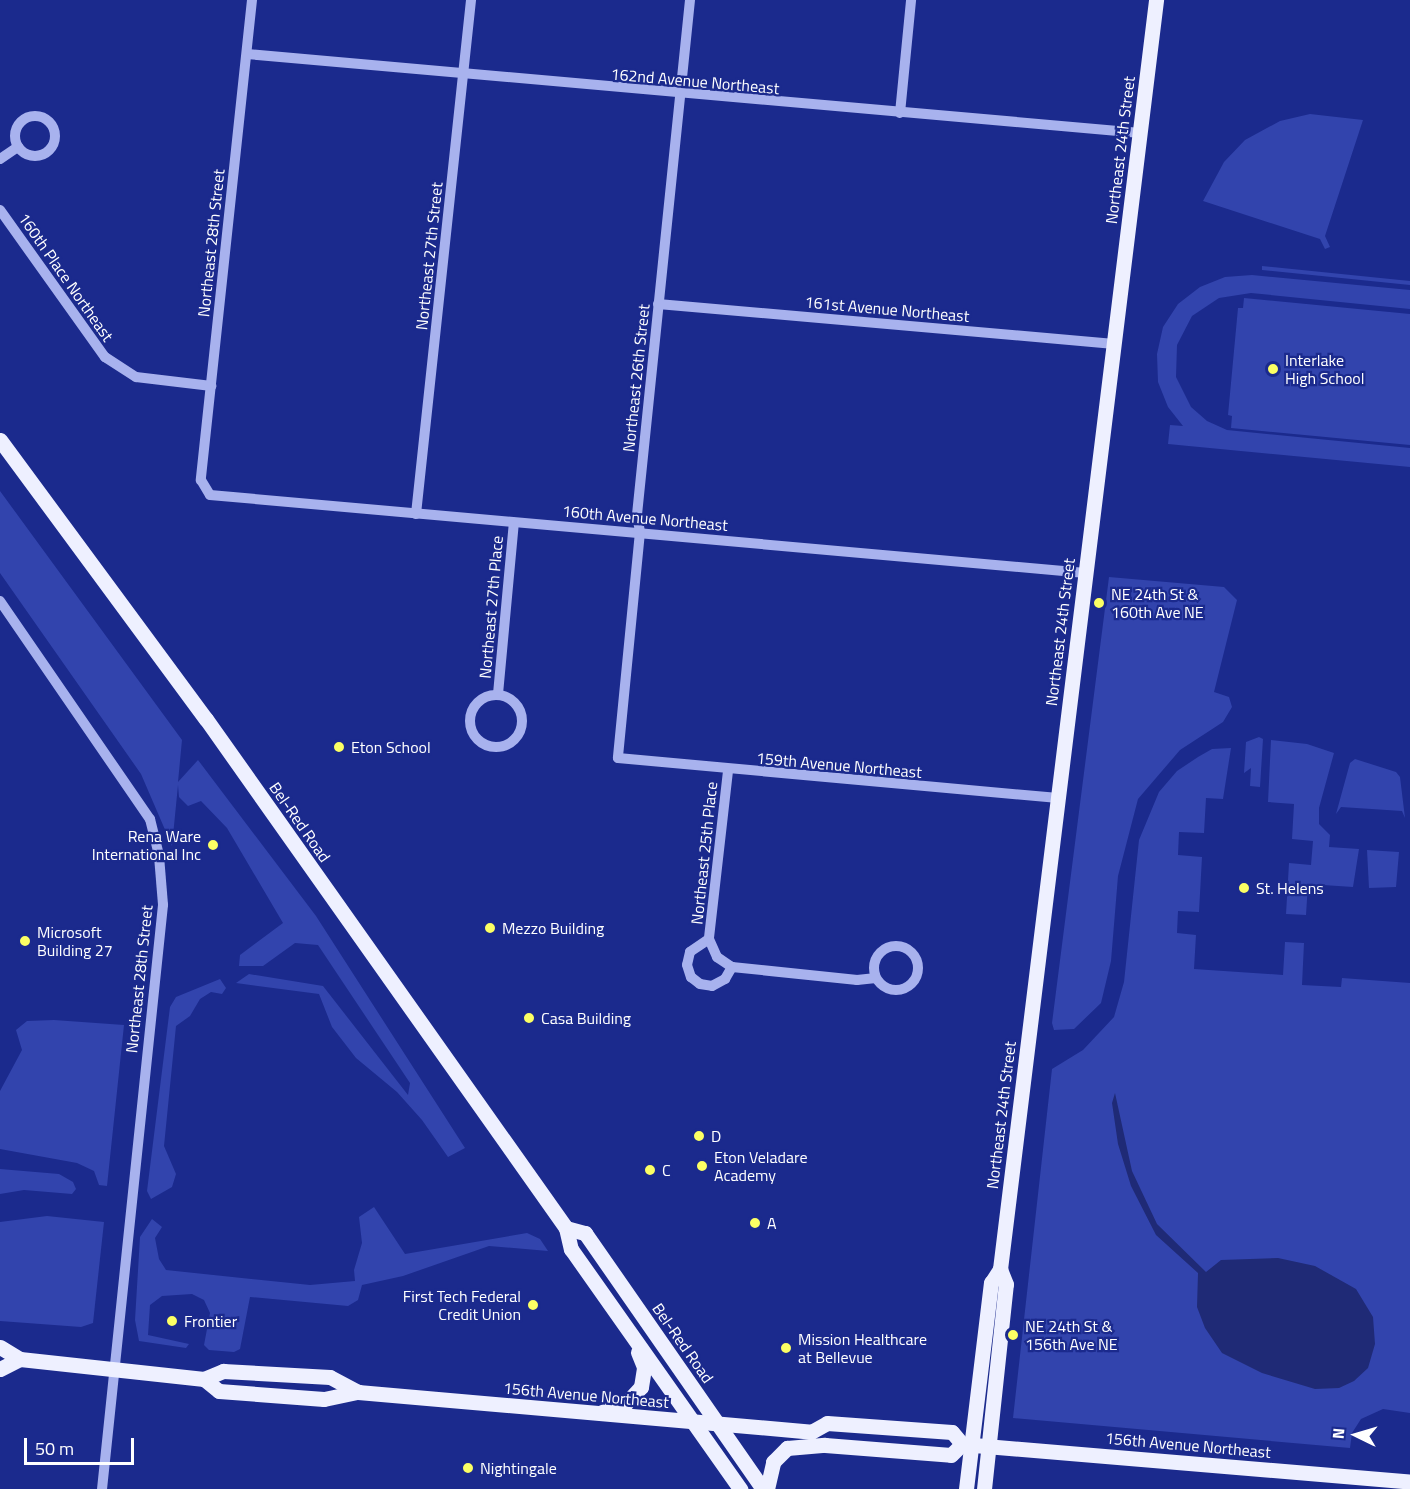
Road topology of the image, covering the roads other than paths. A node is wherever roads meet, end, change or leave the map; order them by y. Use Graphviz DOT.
graph roads {
  1 [pos="252,0"];
  2 [pos="471,0"];
  3 [pos="690,0"];
  4 [pos="911,0"];
  5 [pos="1156,0"];
  6 [pos="247,54"];
  7 [pos="463,74"];
  8 [pos="680,95"];
  9 [pos="900,113"];
  10 [pos="1141,133"];
  11 [pos="18,147"];
  12 [pos="0,159"];
  13 [pos="0,210"];
  14 [pos="658,304"];
  15 [pos="1114,344"];
  16 [pos="211,386"];
  17 [pos="0,440"];
  18 [pos="204,489"];
  19 [pos="416,514"];
  20 [pos="514,523"];
  21 [pos="639,532"];
  22 [pos="1086,573"];
  23 [pos="0,601"];
  24 [pos="498,694"];
  25 [pos="618,758"];
  26 [pos="728,771"];
  27 [pos="1058,798"];
  28 [pos="710,939"];
  29 [pos="732,968"];
  30 [pos="876,978"];
  31 [pos="566,1228"];
  32 [pos="1000,1269"];
  33 [pos="635,1340"];
  34 [pos="0,1347"];
  35 [pos="20,1359"];
  36 [pos="0,1369"];
  37 [pos="114,1370"];
  38 [pos="204,1379"];
  39 [pos="358,1392"];
  40 [pos="598,1414"];
  41 [pos="692,1422"];
  42 [pos="717,1424"];
  43 [pos="811,1432"];
  44 [pos="825,1445"];
  45 [pos="966,1445"];
  46 [pos="988,1447"];
  47 [pos="1408,1484"];
  48 [pos="102,1489"];
  49 [pos="740,1489"];
  50 [pos="763,1489"];
  51 [pos="767,1489"];
  52 [pos="966,1489"];
  53 [pos="984,1489"];
  1 -- 6 [label="street, Northeast 28th Street"];
  2 -- 7 [label="street, Northeast 27th Street"];
  3 -- 8 [label="street, Northeast 26th Street"];
  4 -- 9 [label="street"];
  5 -- 10 [label="main road, Northeast 24th Street"];
  6 -- 7 [label="street, 162nd Avenue Northeast"];
  6 -- 16 [label="street, Northeast 28th Street"];
  7 -- 8 [label="street, 162nd Avenue Northeast"];
  7 -- 19 [label="street, Northeast 27th Street"];
  8 -- 9 [label="street, 162nd Avenue Northeast"];
  8 -- 14 [label="street, Northeast 26th Street"];
  9 -- 10 [label="street, 162nd Avenue Northeast"];
  10 -- 15 [label="main road, Northeast 24th Street"];
  11 -- 12 [label="street"];
  13 -- 16 [label="street, 160th Place Northeast"];
  14 -- 15 [label="street, 161st Avenue Northeast"];
  14 -- 21 [label="street, Northeast 26th Street"];
  15 -- 22 [label="main road, Northeast 24th Street"];
  16 -- 18 [label="street, Northeast 28th Street"];
  17 -- 31 [label="main road, Bel-Red Road"];
  18 -- 19 [label="street, 160th Avenue Northeast"];
  19 -- 20 [label="street, 160th Avenue Northeast"];
  20 -- 21 [label="street, 160th Avenue Northeast"];
  20 -- 24 [label="street, Northeast 27th Place"];
  21 -- 22 [label="street, 160th Avenue Northeast"];
  21 -- 25 [label="street, Northeast 26th Street"];
  22 -- 27 [label="main road, Northeast 24th Street"];
  23 -- 37 [label="street, Northeast 28th Street"];
  24 -- 24 [label="street, Northeast 27th Place"];
  25 -- 26 [label="street, 159th Avenue Northeast"];
  26 -- 27 [label="street, 159th Avenue Northeast"];
  26 -- 28 [label="street, Northeast 25th Place"];
  27 -- 32 [label="main road, Northeast 24th Street"];
  28 -- 29 [label="street, Northeast 25th Place"];
  28 -- 29 [label="street, Northeast 25th Place"];
  29 -- 30 [label="street"];
  30 -- 30 [label="street"];
  31 -- 33 [label="main road, Bel-Red Road"];
  31 -- 42 [label="main road, Bel-Red Road"];
  32 -- 45 [label="main road, Northeast 24th Street"];
  32 -- 46 [label="main road, Northeast 24th Street"];
  33 -- 40 [label="main road"];
  33 -- 41 [label="main road, Bel-Red Road"];
  34 -- 35 [label="main road, 156th Avenue Northeast"];
  35 -- 36 [label="main road"];
  35 -- 37 [label="main road, 156th Avenue Northeast"];
  37 -- 38 [label="main road, 156th Avenue Northeast"];
  37 -- 48 [label="street, Northeast 28th Street"];
  38 -- 39 [label="main road, 156th Avenue Northeast"];
  38 -- 39 [label="main road, 156th Avenue Northeast"];
  39 -- 40 [label="main road, 156th Avenue Northeast"];
  40 -- 41 [label="main road, 156th Avenue Northeast"];
  41 -- 42 [label="main road, 156th Avenue Northeast"];
  41 -- 49 [label="main road, Bel-Red Road"];
  42 -- 43 [label="main road, 156th Avenue Northeast"];
  42 -- 50 [label="main road, Bel-Red Road"];
  43 -- 44 [label="main road"];
  43 -- 45 [label="main road, 156th Avenue Northeast"];
  44 -- 45 [label="main road, 156th Avenue Northeast"];
  44 -- 51 [label="main road, 156th Avenue Northeast"];
  45 -- 46 [label="main road, 156th Avenue Northeast"];
  45 -- 52 [label="main road, Northeast 24th Street"];
  46 -- 47 [label="main road, 156th Avenue Northeast"];
  46 -- 53 [label="main road, Northeast 24th Street"];
}
